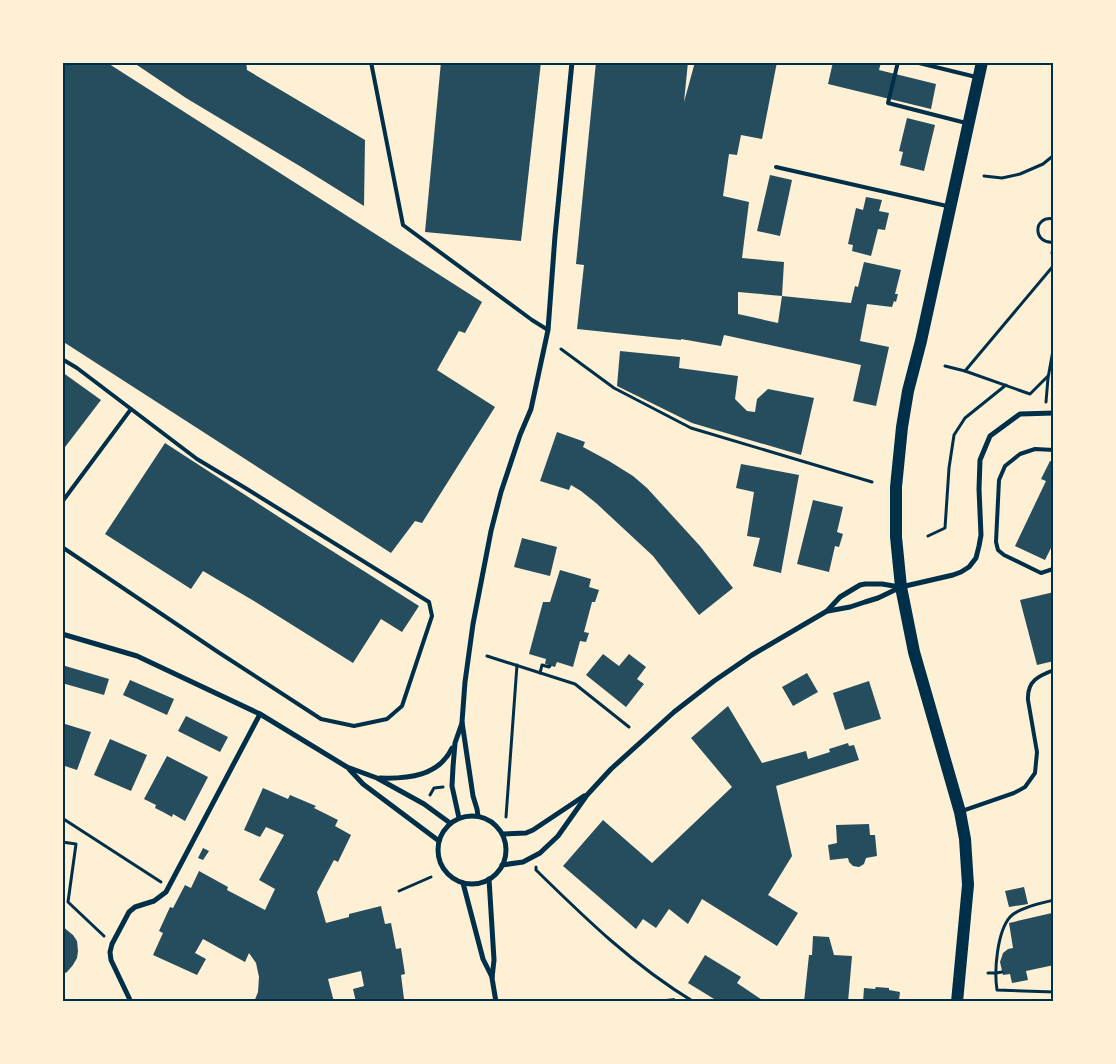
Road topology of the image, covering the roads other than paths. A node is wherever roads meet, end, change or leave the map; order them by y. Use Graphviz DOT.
graph roads {
  1 [pos="371,62"];
  2 [pos="572,62"];
  3 [pos="898,62"];
  4 [pos="915,62"];
  5 [pos="982,62"];
  6 [pos="978,78"];
  7 [pos="968,124"];
  8 [pos="776,167"];
  9 [pos="950,206"];
  10 [pos="548,330"];
  11 [pos="62,359"];
  12 [pos="131,409"];
  13 [pos="1054,413"];
  14 [pos="1054,450"];
  15 [pos="62,502"];
  16 [pos="62,547"];
  17 [pos="1054,568"];
  18 [pos="901,587"];
  19 [pos="827,611"];
  20 [pos="62,634"];
  21 [pos="1054,670"];
  22 [pos="260,714"];
  23 [pos="462,722"];
  24 [pos="455,743"];
  25 [pos="347,767"];
  26 [pos="378,778"];
  27 [pos="587,795"];
  28 [pos="960,812"];
  29 [pos="478,816"];
  30 [pos="459,818"];
  31 [pos="450,823"];
  32 [pos="502,834"];
  33 [pos="439,841"];
  34 [pos="502,865"];
  35 [pos="489,879"];
  36 [pos="463,882"];
  37 [pos="492,978"];
  38 [pos="131,1002"];
  39 [pos="496,1002"];
  40 [pos="957,1002"];
  1 -- 10 [label="lane"];
  2 -- 10 [label="street"];
  3 -- 7 [label="lane"];
  4 -- 6 [label="lane"];
  5 -- 6 [label="main road"];
  6 -- 7 [label="main road"];
  7 -- 9 [label="main road"];
  8 -- 9 [label="lane"];
  9 -- 18 [label="main road"];
  10 -- 23 [label="street"];
  11 -- 12 [label="lane"];
  12 -- 15 [label="lane"];
  12 -- 16 [label="lane"];
  13 -- 18 [label="street"];
  14 -- 17 [label="lane"];
  18 -- 19 [label="street"];
  18 -- 19 [label="street"];
  18 -- 28 [label="main road"];
  19 -- 27 [label="street"];
  20 -- 22 [label="street"];
  21 -- 28 [label="lane"];
  22 -- 25 [label="street"];
  22 -- 38 [label="street"];
  23 -- 24 [label="street"];
  23 -- 29 [label="street"];
  24 -- 26 [label="street"];
  24 -- 30 [label="street"];
  25 -- 26 [label="street"];
  25 -- 33 [label="street"];
  26 -- 31 [label="street"];
  27 -- 32 [label="street"];
  27 -- 34 [label="street"];
  28 -- 40 [label="main road"];
  29 -- 30 [label="street"];
  29 -- 32 [label="street"];
  30 -- 31 [label="street"];
  31 -- 33 [label="street"];
  32 -- 34 [label="street"];
  33 -- 36 [label="street"];
  34 -- 35 [label="street"];
  35 -- 36 [label="street"];
  35 -- 37 [label="street"];
  36 -- 37 [label="street"];
  37 -- 39 [label="street"];
}
